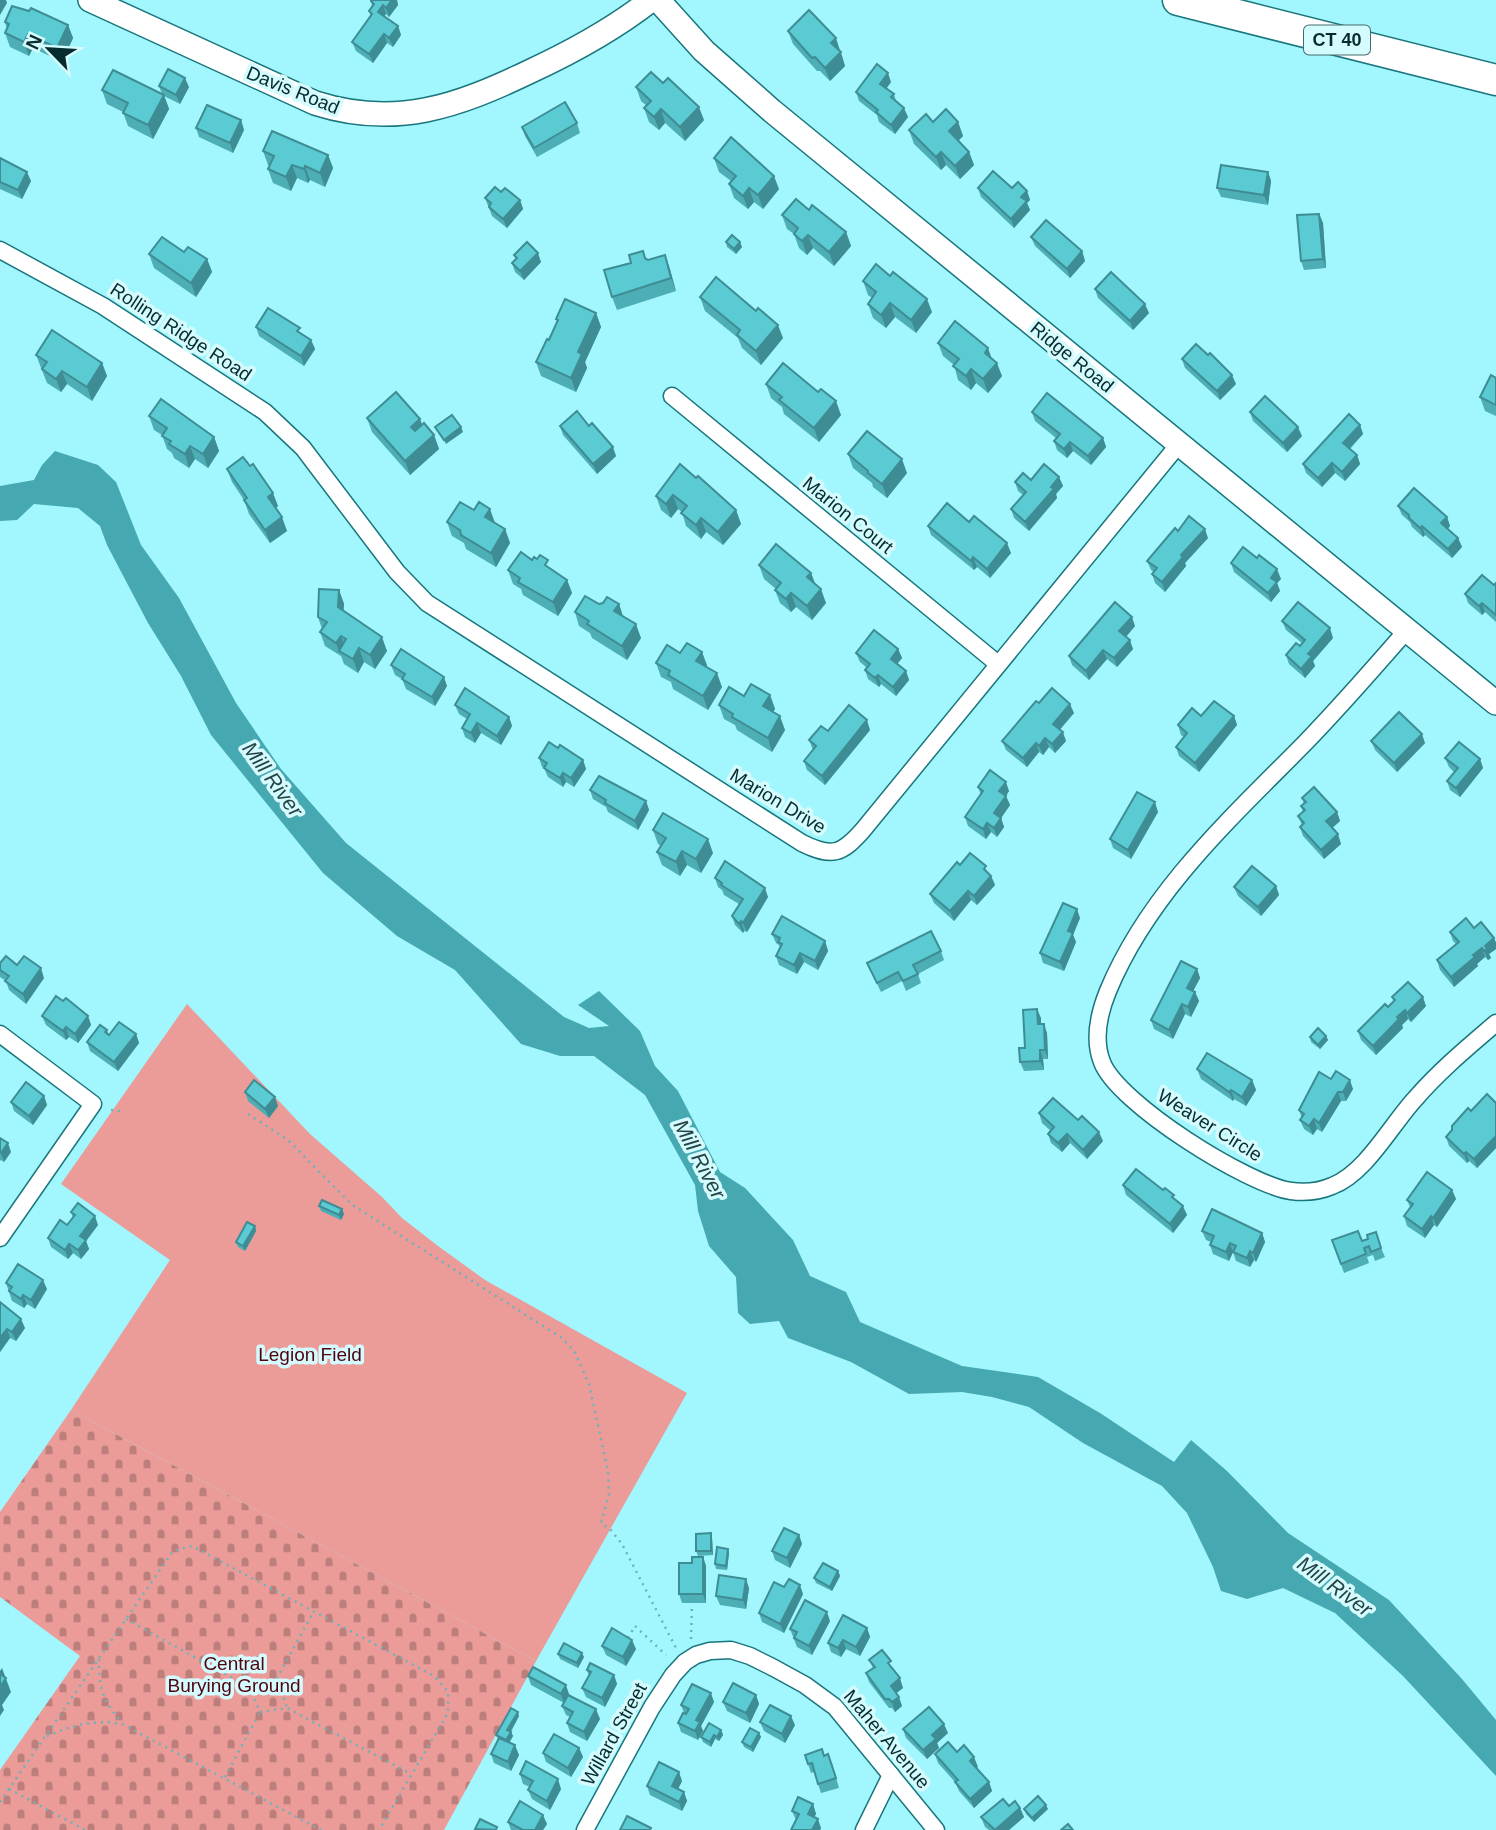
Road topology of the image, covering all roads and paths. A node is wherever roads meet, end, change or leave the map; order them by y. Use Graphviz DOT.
graph roads {
  1 [pos="90,0"];
  2 [pos="651,0"];
  3 [pos="658,0"];
  4 [pos="1178,0"];
  5 [pos="1496,80"];
  6 [pos="0,250"];
  7 [pos="672,396"];
  8 [pos="1179,444"];
  9 [pos="323,472"];
  10 [pos="1407,630"];
  11 [pos="998,664"];
  12 [pos="1496,704"];
  13 [pos="1496,1023"];
  14 [pos="0,1034"];
  15 [pos="111,1110"];
  16 [pos="121,1111"];
  17 [pos="248,1114"];
  18 [pos="0,1238"];
  19 [pos="692,1605"];
  20 [pos="314,1611"];
  21 [pos="126,1619"];
  22 [pos="627,1641"];
  23 [pos="666,1655"];
  24 [pos="99,1658"];
  25 [pos="690,1658"];
  26 [pos="277,1678"];
  27 [pos="250,1688"];
  28 [pos="287,1708"];
  29 [pos="260,1712"];
  30 [pos="122,1724"];
  31 [pos="44,1738"];
  32 [pos="412,1774"];
  33 [pos="891,1775"];
  34 [pos="224,1778"];
  35 [pos="9,1789"];
  36 [pos="0,1802"];
  37 [pos="85,1830"];
  38 [pos="321,1830"];
  39 [pos="379,1830"];
  40 [pos="585,1830"];
  41 [pos="864,1830"];
  42 [pos="936,1830"];
  1 -- 2 [label="main road, Davis Road"];
  3 -- 8 [label="main road, Ridge Road"];
  4 -- 5 [label="highway, CT 40"];
  6 -- 9 [label="street, Rolling Ridge Road"];
  7 -- 11 [label="street, Marion Court"];
  8 -- 10 [label="main road, Ridge Road"];
  8 -- 11 [label="street, Marion Drive"];
  9 -- 11 [label="street, Marion Drive"];
  10 -- 12 [label="main road, Ridge Road"];
  10 -- 13 [label="street, Weaver Circle"];
  14 -- 18 [label="street"];
  15 -- 16 [label="path"];
  17 -- 25 [label="path"];
  19 -- 25 [label="path"];
  20 -- 21 [label="path"];
  20 -- 26 [label="path"];
  20 -- 32 [label="path"];
  21 -- 24 [label="path"];
  21 -- 27 [label="path"];
  22 -- 23 [label="path"];
  24 -- 30 [label="path"];
  24 -- 31 [label="path"];
  25 -- 33 [label="street, Maher Avenue"];
  25 -- 40 [label="street, Willard Street"];
  26 -- 27 [label="path"];
  26 -- 28 [label="path"];
  27 -- 29 [label="path"];
  28 -- 29 [label="path"];
  28 -- 32 [label="path"];
  29 -- 34 [label="path"];
  30 -- 31 [label="path"];
  30 -- 34 [label="path"];
  31 -- 35 [label="path"];
  32 -- 39 [label="path"];
  33 -- 41 [label="street"];
  33 -- 42 [label="street, Maher Avenue"];
  34 -- 38 [label="path"];
  35 -- 36 [label="path"];
  35 -- 37 [label="path"];
}
